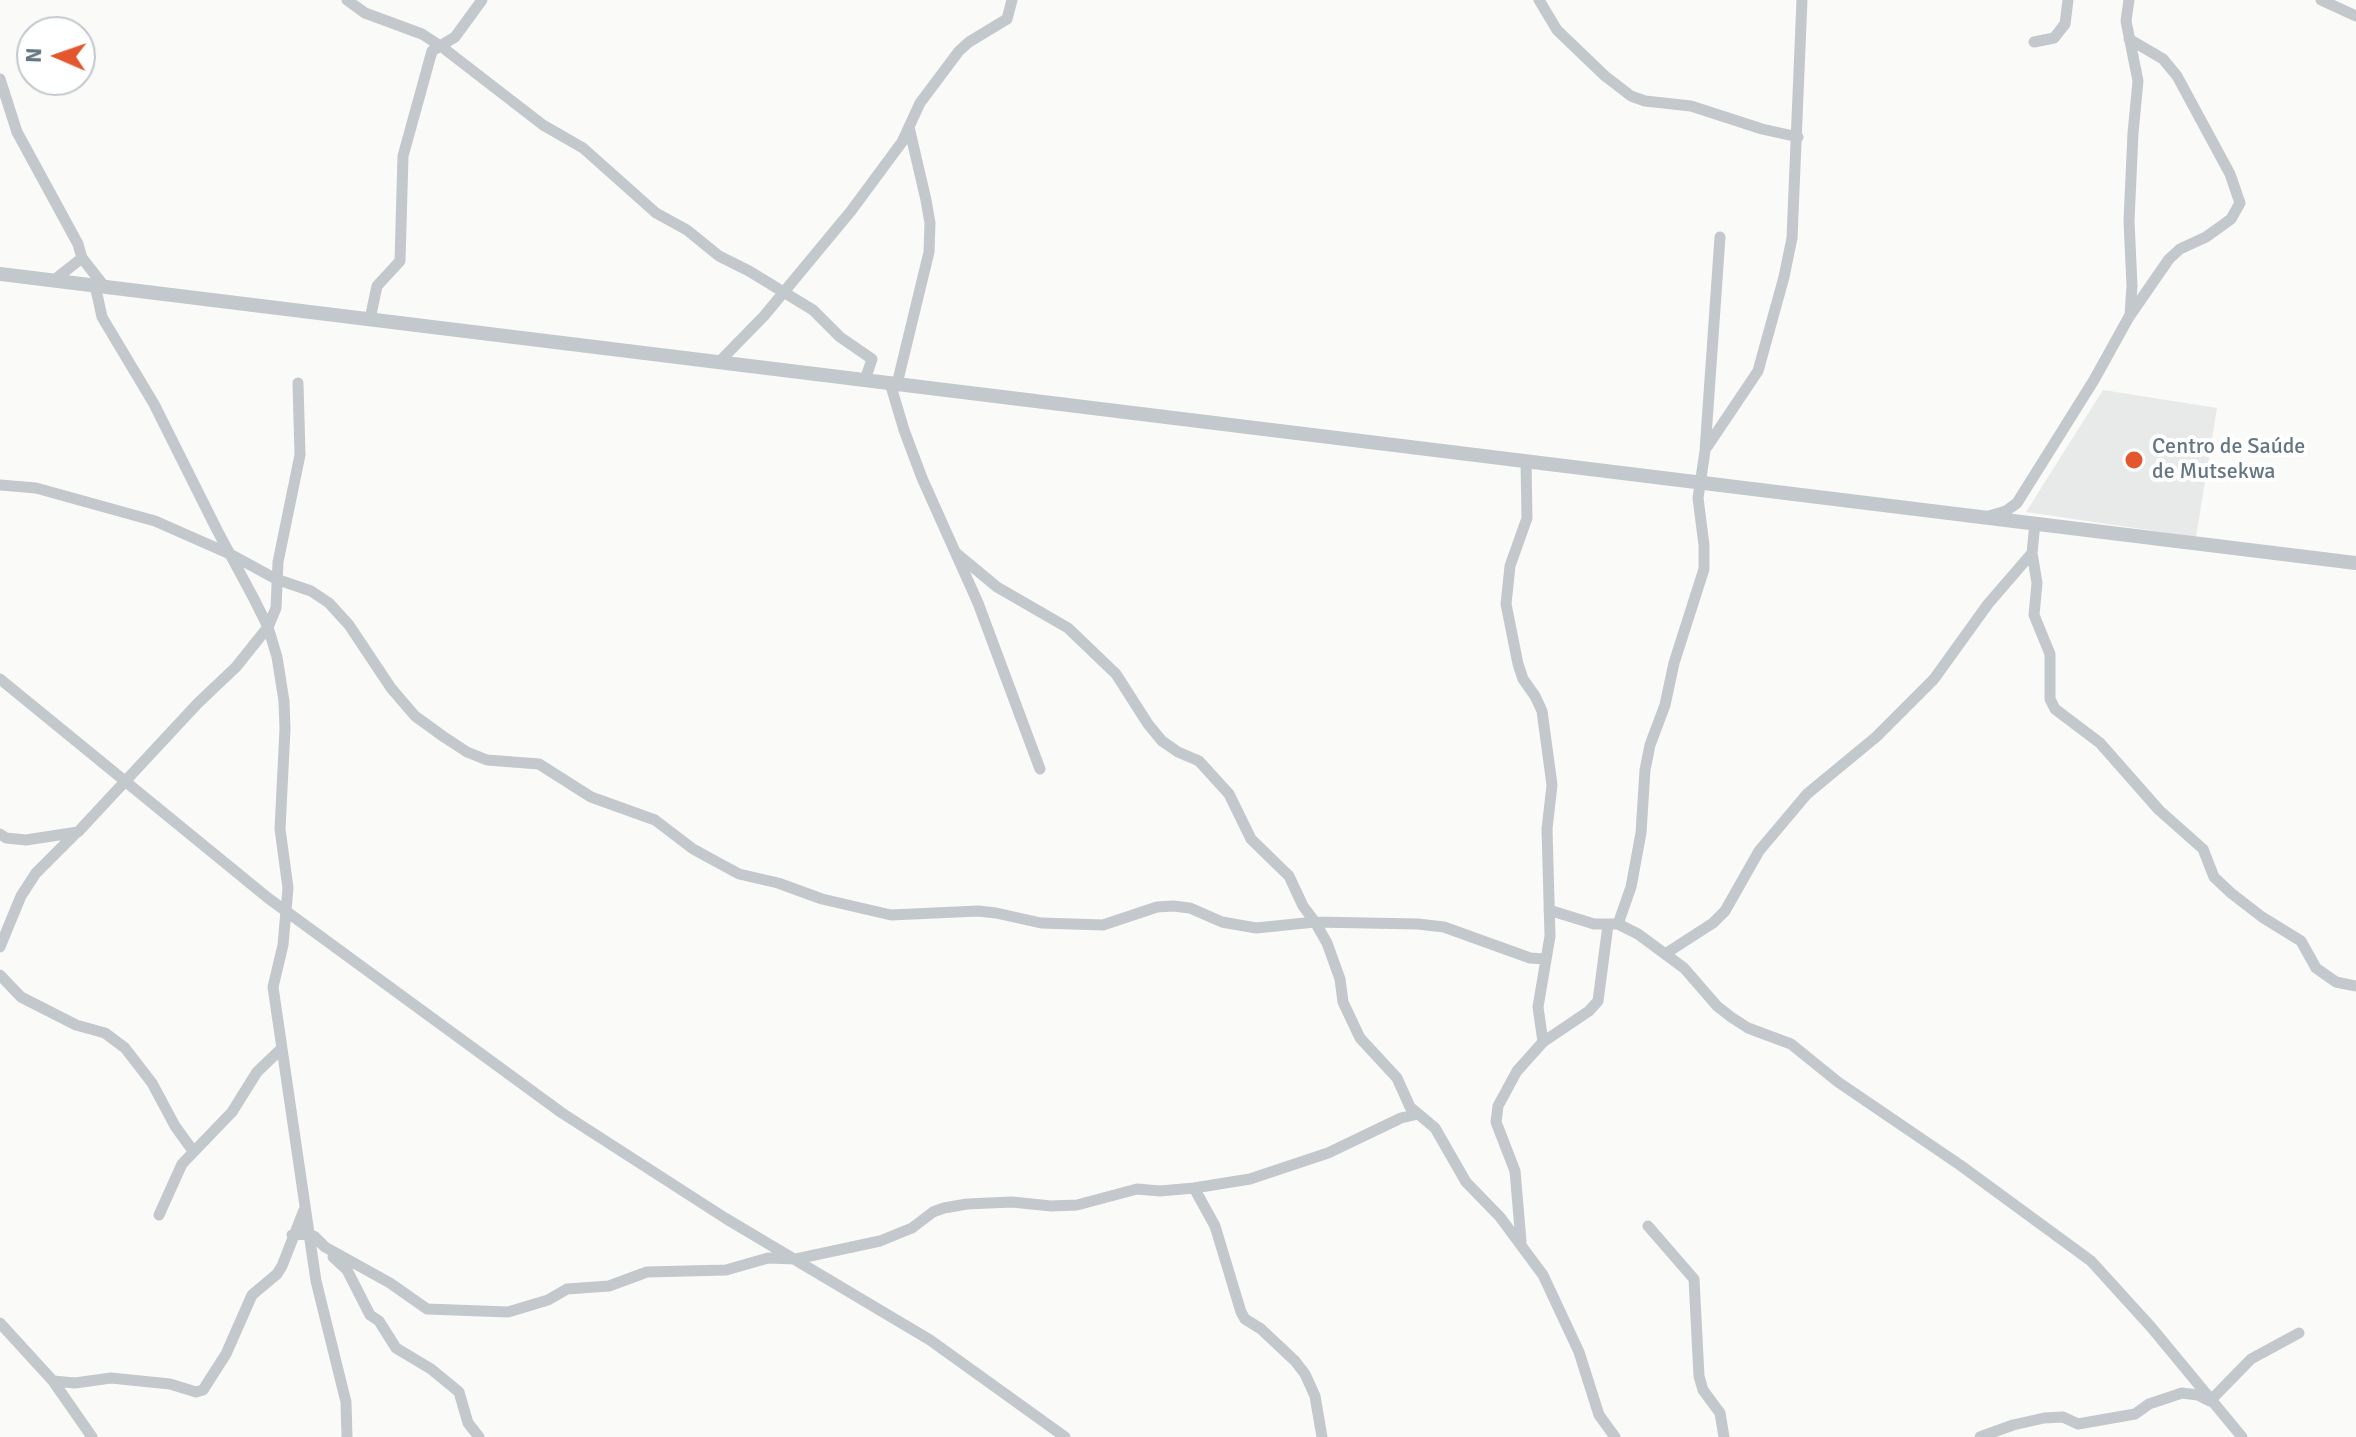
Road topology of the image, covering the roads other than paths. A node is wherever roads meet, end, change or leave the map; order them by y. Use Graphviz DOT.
graph roads {
  1 [pos="347,0"];
  2 [pos="482,0"];
  3 [pos="1012,0"];
  4 [pos="1539,0"];
  5 [pos="1802,0"];
  6 [pos="2068,0"];
  7 [pos="2129,0"];
  8 [pos="2321,0"];
  9 [pos="2356,16"];
  10 [pos="2129,39"];
  11 [pos="2034,42"];
  12 [pos="440,46"];
  13 [pos="0,79"];
  14 [pos="909,127"];
  15 [pos="1798,137"];
  16 [pos="1720,237"];
  17 [pos="82,258"];
  18 [pos="0,274"];
  19 [pos="54,280"];
  20 [pos="100,286"];
  21 [pos="784,292"];
  22 [pos="2130,315"];
  23 [pos="370,319"];
  24 [pos="719,362"];
  25 [pos="865,380"];
  26 [pos="298,383"];
  27 [pos="894,383"];
  28 [pos="1705,451"];
  29 [pos="1526,461"];
  30 [pos="1680,480"];
  31 [pos="1700,482"];
  32 [pos="0,485"];
  33 [pos="1698,498"];
  34 [pos="2017,503"];
  35 [pos="1986,517"];
  36 [pos="2030,523"];
  37 [pos="956,553"];
  38 [pos="2032,553"];
  39 [pos="230,554"];
  40 [pos="2356,563"];
  41 [pos="276,579"];
  42 [pos="268,627"];
  43 [pos="0,679"];
  44 [pos="1040,769"];
  45 [pos="128,781"];
  46 [pos="78,832"];
  47 [pos="0,834"];
  48 [pos="1549,910"];
  49 [pos="287,913"];
  50 [pos="1315,922"];
  51 [pos="1613,925"];
  52 [pos="0,947"];
  53 [pos="1665,954"];
  54 [pos="1545,959"];
  55 [pos="0,975"];
  56 [pos="2356,986"];
  57 [pos="1543,1042"];
  58 [pos="281,1049"];
  59 [pos="1418,1114"];
  60 [pos="193,1151"];
  61 [pos="1194,1188"];
  62 [pos="304,1205"];
  63 [pos="159,1215"];
  64 [pos="1648,1226"];
  65 [pos="309,1234"];
  66 [pos="292,1235"];
  67 [pos="325,1247"];
  68 [pos="1524,1249"];
  69 [pos="796,1259"];
  70 [pos="0,1323"];
  71 [pos="2299,1333"];
  72 [pos="53,1381"];
  73 [pos="2210,1401"];
  74 [pos="92,1437"];
  75 [pos="347,1437"];
  76 [pos="479,1437"];
  77 [pos="1065,1437"];
  78 [pos="1322,1437"];
  79 [pos="1615,1437"];
  80 [pos="1724,1437"];
  81 [pos="1980,1437"];
  82 [pos="2242,1437"];
  1 -- 12 [label="street"];
  2 -- 12 [label="street"];
  3 -- 14 [label="street"];
  4 -- 15 [label="street"];
  5 -- 15 [label="street"];
  6 -- 11 [label="street"];
  7 -- 10 [label="street"];
  8 -- 9 [label="street"];
  10 -- 22 [label="street"];
  10 -- 22 [label="street"];
  12 -- 21 [label="street"];
  12 -- 23 [label="street"];
  13 -- 17 [label="street"];
  14 -- 21 [label="street"];
  14 -- 27 [label="street"];
  15 -- 28 [label="street"];
  16 -- 28 [label="street"];
  17 -- 19 [label="street"];
  17 -- 20 [label="street"];
  18 -- 19 [label="street"];
  19 -- 20 [label="street"];
  20 -- 23 [label="street"];
  20 -- 39 [label="street"];
  21 -- 24 [label="street"];
  21 -- 25 [label="street"];
  22 -- 34 [label="street"];
  23 -- 24 [label="street"];
  24 -- 25 [label="street"];
  25 -- 27 [label="street"];
  26 -- 41 [label="street"];
  27 -- 29 [label="street"];
  27 -- 37 [label="street"];
  28 -- 31 [label="street"];
  29 -- 30 [label="street"];
  29 -- 48 [label="street"];
  30 -- 31 [label="street"];
  30 -- 33 [label="street"];
  31 -- 33 [label="street"];
  31 -- 35 [label="street"];
  32 -- 39 [label="street"];
  33 -- 51 [label="street"];
  34 -- 35 [label="street"];
  34 -- 36 [label="street"];
  35 -- 36 [label="street"];
  36 -- 38 [label="street"];
  36 -- 40 [label="street"];
  37 -- 44 [label="street"];
  37 -- 50 [label="street"];
  38 -- 53 [label="street"];
  38 -- 56 [label="street"];
  39 -- 41 [label="street"];
  39 -- 42 [label="street"];
  41 -- 42 [label="street"];
  41 -- 50 [label="street"];
  42 -- 45 [label="street"];
  42 -- 49 [label="street"];
  43 -- 45 [label="street"];
  45 -- 46 [label="street"];
  45 -- 49 [label="street"];
  46 -- 47 [label="street"];
  46 -- 52 [label="street"];
  48 -- 51 [label="street"];
  48 -- 54 [label="street"];
  49 -- 58 [label="street"];
  49 -- 69 [label="street"];
  50 -- 54 [label="street"];
  50 -- 59 [label="street"];
  51 -- 53 [label="street"];
  51 -- 57 [label="street"];
  53 -- 73 [label="street"];
  54 -- 57 [label="street"];
  55 -- 60 [label="street"];
  57 -- 68 [label="street"];
  58 -- 60 [label="street"];
  58 -- 62 [label="street"];
  59 -- 61 [label="street"];
  59 -- 68 [label="street"];
  60 -- 63 [label="street"];
  61 -- 69 [label="street"];
  61 -- 78 [label="street"];
  62 -- 65 [label="street"];
  62 -- 66 [label="street"];
  64 -- 80 [label="street"];
  65 -- 66 [label="street"];
  65 -- 67 [label="street"];
  65 -- 75 [label="street"];
  66 -- 72 [label="street"];
  67 -- 69 [label="street"];
  67 -- 76 [label="street"];
  68 -- 79 [label="street"];
  69 -- 77 [label="street"];
  70 -- 72 [label="street"];
  71 -- 73 [label="street"];
  72 -- 74 [label="street"];
  73 -- 81 [label="street"];
  73 -- 82 [label="street"];
}
